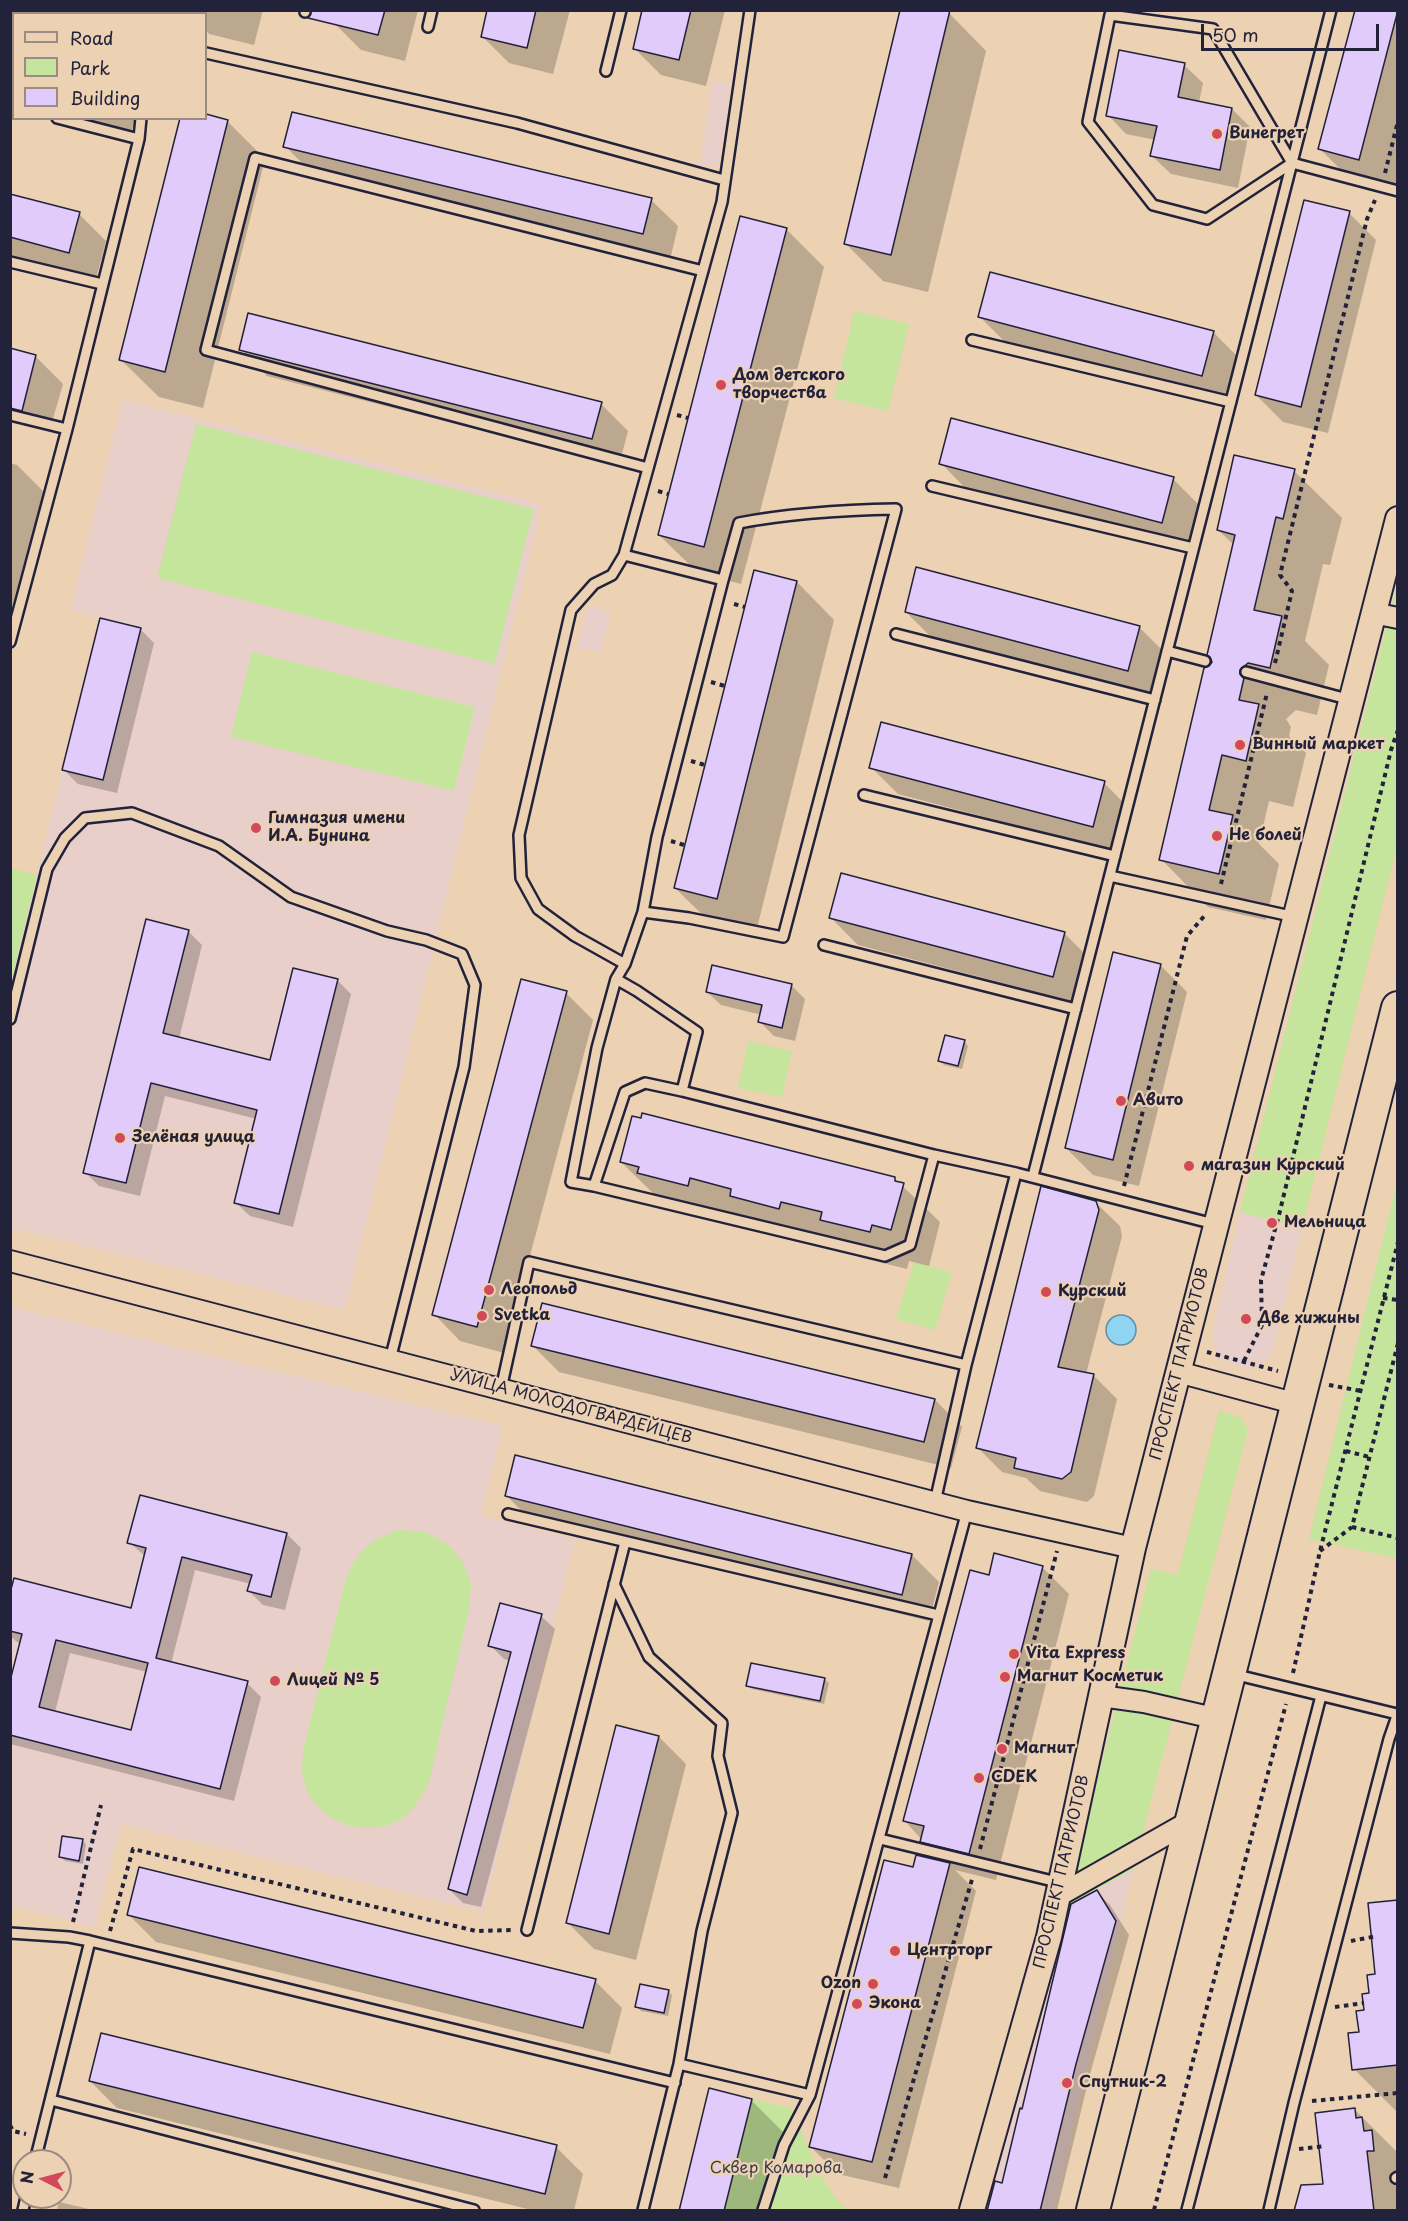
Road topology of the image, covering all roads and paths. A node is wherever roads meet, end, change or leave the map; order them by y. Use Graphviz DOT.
graph roads {
  1 [pos="432,10"];
  2 [pos="621,10"];
  3 [pos="750,10"];
  4 [pos="1331,10"];
  5 [pos="428,27"];
  6 [pos="207,52"];
  7 [pos="606,71"];
  8 [pos="65,120"];
  9 [pos="141,120"];
  10 [pos="139,139"];
  11 [pos="1292,163"];
  12 [pos="724,180"];
  13 [pos="1398,190"];
  14 [pos="10,262"];
  15 [pos="703,271"];
  16 [pos="102,284"];
  17 [pos="972,340"];
  18 [pos="1231,402"];
  19 [pos="10,415"];
  20 [pos="67,429"];
  21 [pos="648,468"];
  22 [pos="932,486"];
  23 [pos="1398,519"];
  24 [pos="1193,548"];
  25 [pos="624,555"];
  26 [pos="723,580"];
  27 [pos="1373,613"];
  28 [pos="1398,618"];
  29 [pos="896,634"];
  30 [pos="10,642"];
  31 [pos="1167,651"];
  32 [pos="1205,661"];
  33 [pos="1246,672"];
  34 [pos="1155,700"];
  35 [pos="1351,700"];
  36 [pos="1398,729"];
  37 [pos="864,795"];
  38 [pos="1115,856"];
  39 [pos="1110,876"];
  40 [pos="643,912"];
  41 [pos="1295,917"];
  42 [pos="824,945"];
  43 [pos="625,964"];
  44 [pos="616,979"];
  45 [pos="1398,1008"];
  46 [pos="1076,1009"];
  47 [pos="10,1019"];
  48 [pos="1395,1042"];
  49 [pos="682,1091"];
  50 [pos="934,1155"];
  51 [pos="1016,1173"];
  52 [pos="1033,1176"];
  53 [pos="594,1186"];
  54 [pos="1216,1225"];
  55 [pos="1398,1242"];
  56 [pos="10,1261"];
  57 [pos="1383,1298"];
  58 [pos="1398,1300"];
  59 [pos="1398,1343"];
  60 [pos="1397,1350"];
  61 [pos="390,1360"];
  62 [pos="1244,1361"];
  63 [pos="966,1365"];
  64 [pos="1178,1372"];
  65 [pos="501,1389"];
  66 [pos="1297,1404"];
  67 [pos="1346,1451"];
  68 [pos="1369,1457"];
  69 [pos="935,1502"];
  70 [pos="967,1511"];
  71 [pos="508,1514"];
  72 [pos="1352,1527"];
  73 [pos="1398,1538"];
  74 [pos="625,1542"];
  75 [pos="1133,1548"];
  76 [pos="1320,1551"];
  77 [pos="614,1584"];
  78 [pos="938,1615"];
  79 [pos="1229,1673"];
  80 [pos="1290,1688"];
  81 [pos="1101,1696"];
  82 [pos="1321,1696"];
  83 [pos="1397,1713"];
  84 [pos="1218,1719"];
  85 [pos="101,1805"];
  86 [pos="1192,1820"];
  87 [pos="880,1839"];
  88 [pos="1059,1890"];
  89 [pos="527,1930"];
  90 [pos="10,1933"];
  91 [pos="1377,1936"];
  92 [pos="69,1937"];
  93 [pos="90,1941"];
  94 [pos="1335,1944"];
  95 [pos="106,1945"];
  96 [pos="1364,2003"];
  97 [pos="1318,2010"];
  98 [pos="679,2064"];
  99 [pos="675,2083"];
  100 [pos="1398,2092"];
  101 [pos="810,2095"];
  102 [pos="51,2100"];
  103 [pos="1294,2103"];
  104 [pos="1325,2146"];
  105 [pos="38,2149"];
  106 [pos="1283,2151"];
  107 [pos="474,2211"];
  108 [pos="643,2211"];
  109 [pos="763,2211"];
  110 [pos="972,2211"];
  111 [pos="1093,2211"];
  112 [pos="1154,2211"];
  113 [pos="1187,2211"];
  114 [pos="1269,2211"];
  1 -- 5 [label="lane"];
  2 -- 7 [label="lane"];
  3 -- 12 [label="lane"];
  4 -- 11 [label="lane"];
  6 -- 12 [label="lane"];
  8 -- 10 [label="lane"];
  9 -- 10 [label="lane"];
  10 -- 16 [label="lane"];
  11 -- 11 [label="lane"];
  11 -- 13 [label="lane"];
  11 -- 18 [label="lane"];
  12 -- 15 [label="lane"];
  14 -- 16 [label="lane"];
  15 -- 21 [label="lane"];
  15 -- 21 [label="lane"];
  16 -- 20 [label="lane"];
  17 -- 18 [label="lane"];
  18 -- 24 [label="lane"];
  19 -- 20 [label="lane"];
  20 -- 30 [label="lane"];
  21 -- 25 [label="lane"];
  22 -- 24 [label="lane"];
  23 -- 27 [label="street, ПРОСПЕКТ ПАТРИОТОВ"];
  24 -- 31 [label="lane"];
  25 -- 26 [label="lane"];
  25 -- 43 [label="lane"];
  26 -- 40 [label="lane"];
  26 -- 40 [label="lane"];
  27 -- 28 [label="street"];
  27 -- 35 [label="street, ПРОСПЕКТ ПАТРИОТОВ"];
  29 -- 34 [label="lane"];
  31 -- 32 [label="lane"];
  31 -- 34 [label="lane"];
  33 -- 35 [label="lane"];
  34 -- 38 [label="lane"];
  35 -- 41 [label="street, ПРОСПЕКТ ПАТРИОТОВ"];
  36 -- 62 [label="path"];
  37 -- 38 [label="lane"];
  38 -- 39 [label="lane"];
  39 -- 41 [label="lane"];
  39 -- 46 [label="lane"];
  40 -- 43 [label="lane"];
  41 -- 54 [label="street, ПРОСПЕКТ ПАТРИОТОВ"];
  42 -- 46 [label="lane"];
  43 -- 44 [label="lane"];
  44 -- 49 [label="lane"];
  44 -- 53 [label="lane"];
  45 -- 48 [label="highway"];
  46 -- 52 [label="lane"];
  47 -- 61 [label="lane"];
  48 -- 66 [label="highway"];
  49 -- 50 [label="lane"];
  49 -- 53 [label="lane"];
  50 -- 51 [label="lane"];
  50 -- 53 [label="lane"];
  51 -- 52 [label="lane"];
  51 -- 63 [label="lane"];
  52 -- 54 [label="lane"];
  54 -- 64 [label="street, ПРОСПЕКТ ПАТРИОТОВ"];
  55 -- 57 [label="path"];
  56 -- 61 [label="street, УЛИЦА МОЛОДОГВАРДЕЙЦЕВ"];
  57 -- 58 [label="path"];
  57 -- 67 [label="path"];
  59 -- 60 [label="path"];
  60 -- 68 [label="path"];
  61 -- 65 [label="street, УЛИЦА МОЛОДОГВАРДЕЙЦЕВ"];
  63 -- 65 [label="lane"];
  63 -- 69 [label="lane"];
  64 -- 66 [label="street"];
  64 -- 75 [label="street, ПРОСПЕКТ ПАТРИОТОВ"];
  65 -- 69 [label="street, УЛИЦА МОЛОДОГВАРДЕЙЦЕВ"];
  66 -- 79 [label="highway"];
  67 -- 68 [label="path"];
  67 -- 76 [label="path"];
  68 -- 72 [label="path"];
  69 -- 70 [label="street, УЛИЦА МОЛОДОГВАРДЕЙЦЕВ"];
  70 -- 75 [label="street, УЛИЦА МОЛОДОГВАРДЕЙЦЕВ"];
  70 -- 78 [label="lane"];
  71 -- 74 [label="lane"];
  72 -- 73 [label="path"];
  72 -- 76 [label="path"];
  74 -- 77 [label="lane"];
  74 -- 78 [label="lane"];
  75 -- 81 [label="street, ПРОСПЕКТ ПАТРИОТОВ"];
  76 -- 80 [label="path"];
  77 -- 89 [label="lane"];
  77 -- 98 [label="lane"];
  78 -- 87 [label="lane"];
  79 -- 80 [label="lane"];
  79 -- 84 [label="highway"];
  80 -- 82 [label="lane"];
  80 -- 112 [label="path"];
  81 -- 84 [label="street"];
  81 -- 88 [label="street, ПРОСПЕКТ ПАТРИОТОВ"];
  82 -- 83 [label="lane"];
  82 -- 113 [label="lane"];
  83 -- 94 [label="lane"];
  84 -- 86 [label="highway"];
  85 -- 92 [label="path"];
  86 -- 88 [label="street"];
  86 -- 111 [label="highway"];
  87 -- 88 [label="lane"];
  87 -- 101 [label="lane"];
  88 -- 110 [label="street, ПРОСПЕКТ ПАТРИОТОВ"];
  89 -- 95 [label="path"];
  90 -- 92 [label="lane"];
  91 -- 94 [label="path"];
  92 -- 93 [label="lane"];
  93 -- 95 [label="lane"];
  93 -- 102 [label="lane"];
  94 -- 97 [label="lane"];
  95 -- 99 [label="lane"];
  96 -- 97 [label="path"];
  97 -- 103 [label="lane"];
  98 -- 99 [label="lane"];
  98 -- 101 [label="lane"];
  99 -- 108 [label="lane"];
  100 -- 103 [label="path"];
  101 -- 109 [label="lane"];
  102 -- 105 [label="lane"];
  102 -- 107 [label="lane"];
  103 -- 106 [label="lane"];
  104 -- 106 [label="path"];
  106 -- 114 [label="lane"];
}
